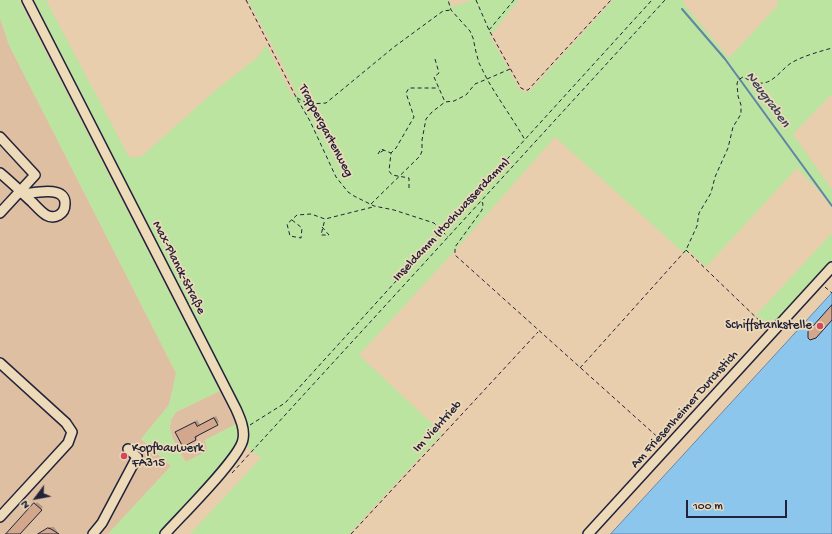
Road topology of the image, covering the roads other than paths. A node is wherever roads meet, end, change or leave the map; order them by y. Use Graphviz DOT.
graph roads {
  1 [pos="27,0"];
  2 [pos="0,137"];
  3 [pos="0,173"];
  4 [pos="21,192"];
  5 [pos="0,213"];
  6 [pos="832,267"];
  7 [pos="0,363"];
  8 [pos="128,449"];
  9 [pos="0,517"];
  10 [pos="93,534"];
  11 [pos="165,534"];
  12 [pos="588,534"];
  1 -- 11 [label="street, Max-Planck-Straße"];
  2 -- 4 [label="street"];
  3 -- 4 [label="street"];
  4 -- 5 [label="street"];
  6 -- 12 [label="street, Am Friesenheimer Durchstich"];
  7 -- 9 [label="street"];
  8 -- 10 [label="street"];
}
